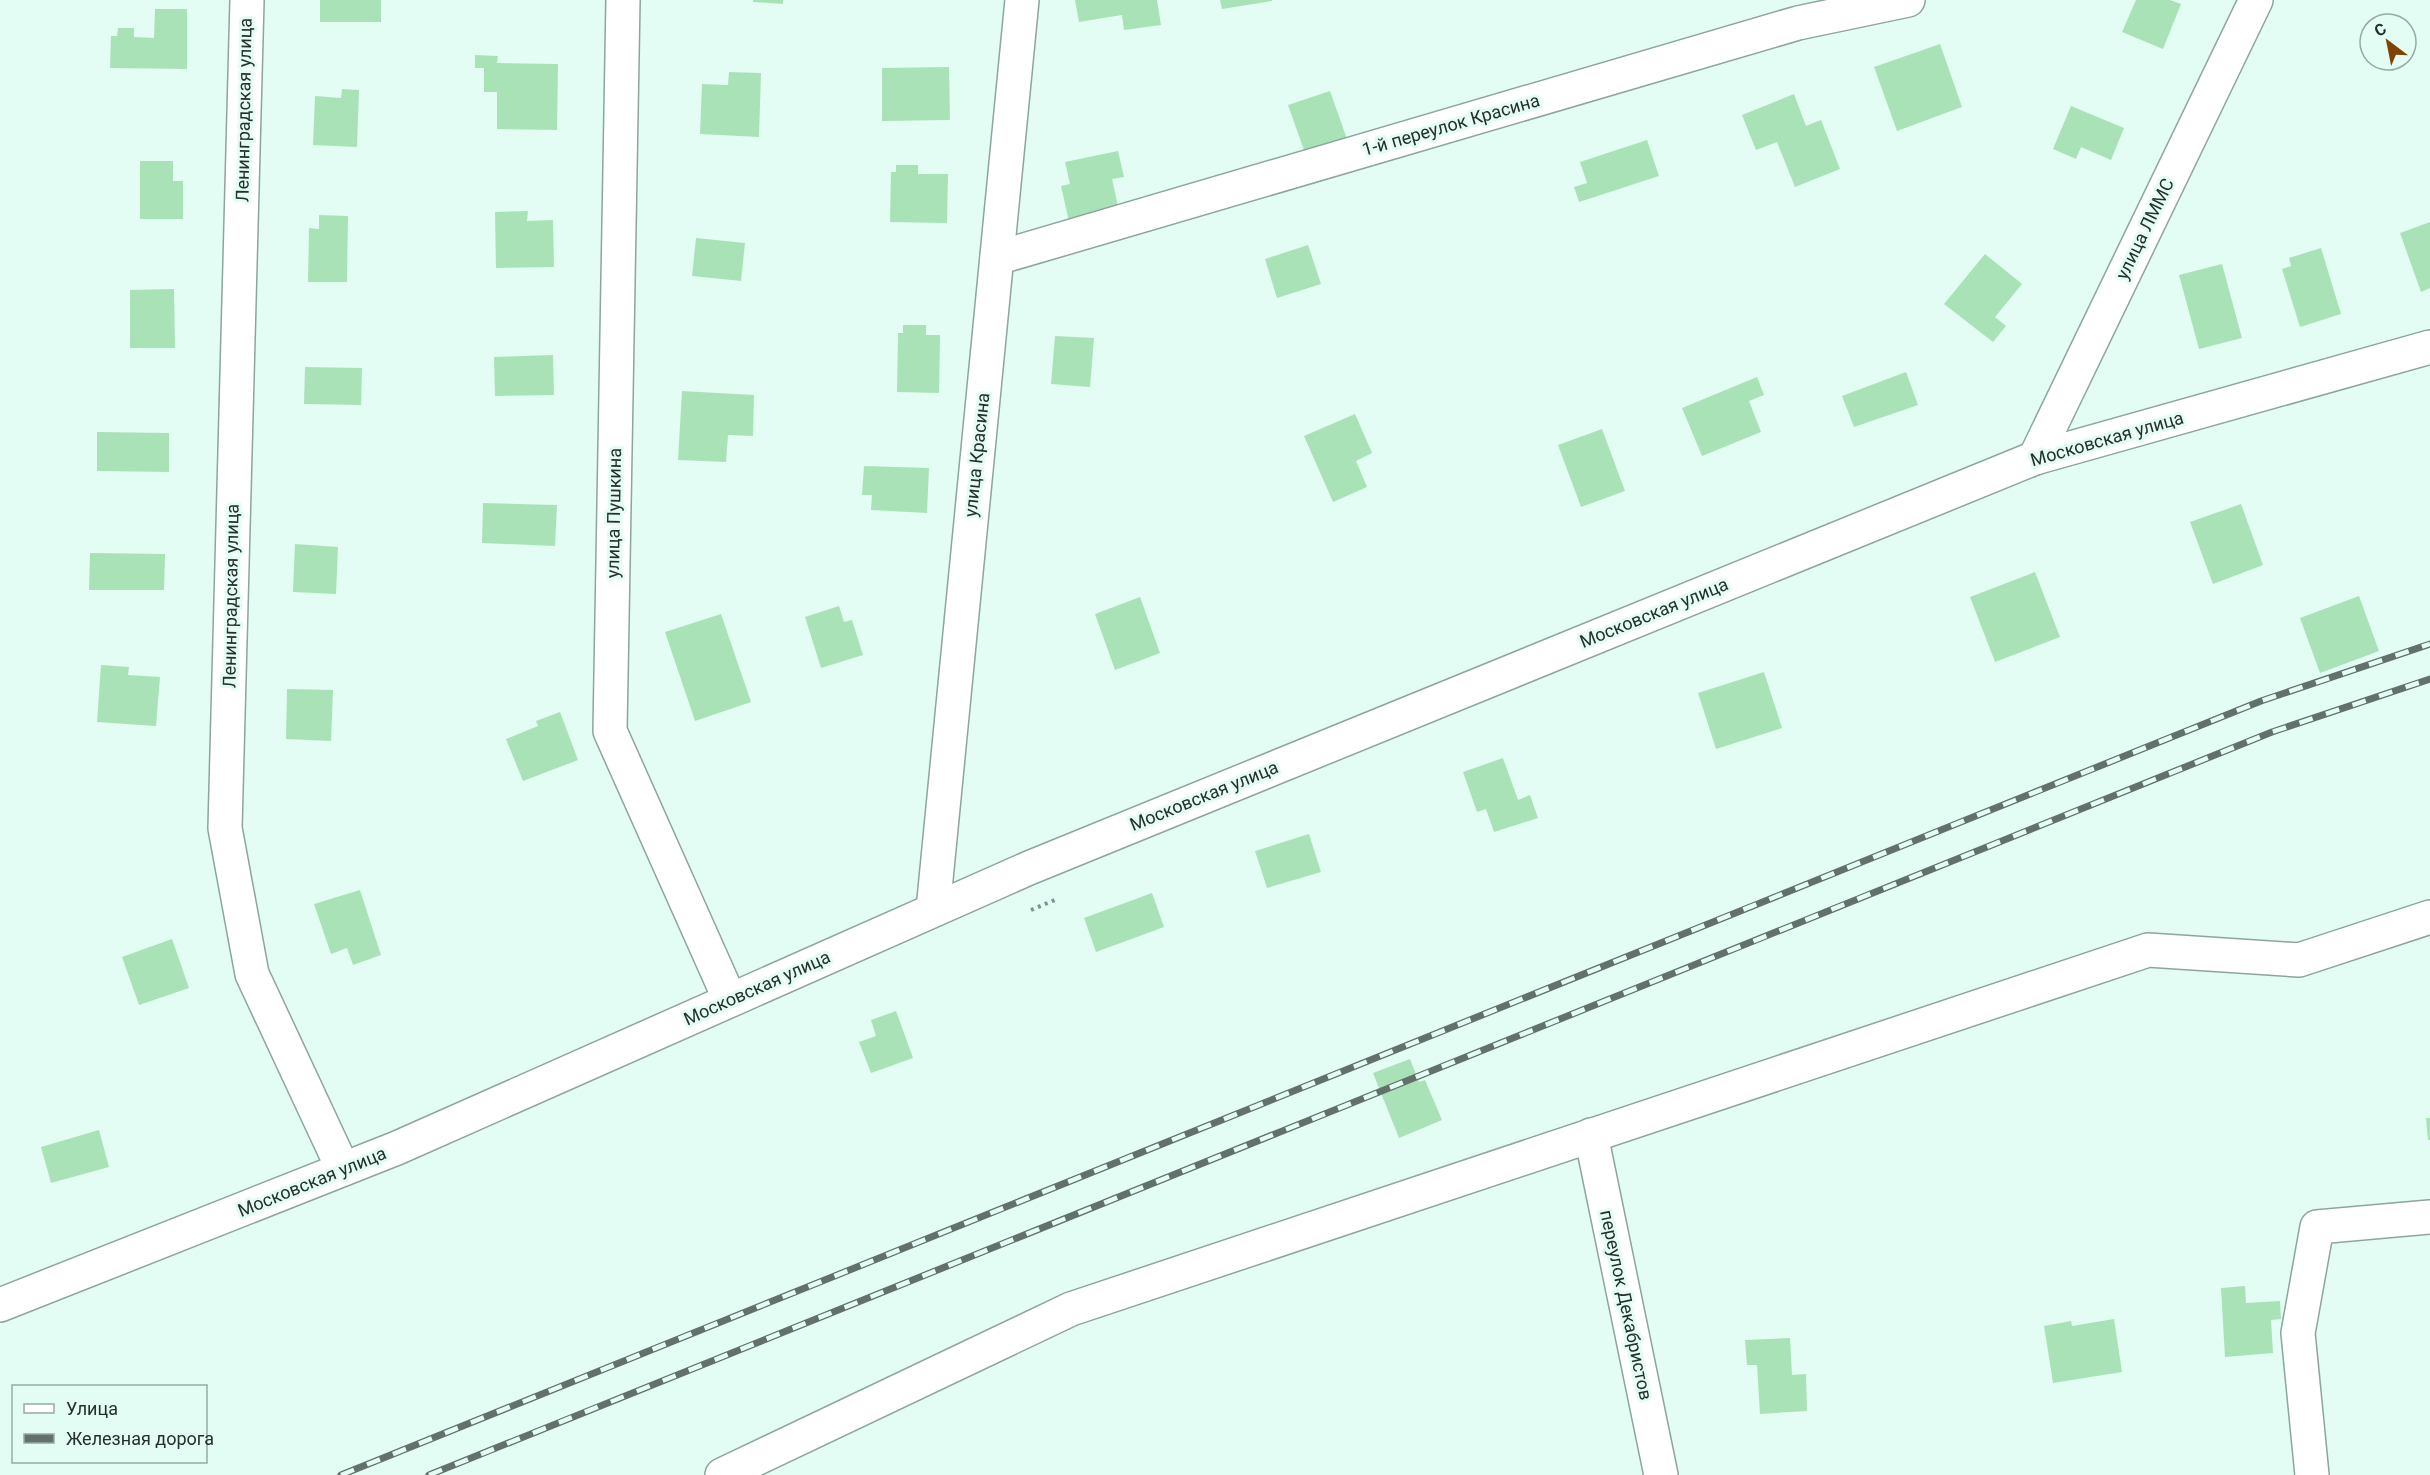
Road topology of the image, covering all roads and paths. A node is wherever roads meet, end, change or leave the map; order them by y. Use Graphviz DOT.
graph roads {
  1 [pos="247,0"];
  2 [pos="623,0"];
  3 [pos="1022,0"];
  4 [pos="1908,0"];
  5 [pos="2256,0"];
  6 [pos="997,258"];
  7 [pos="2430,347"];
  8 [pos="2035,458"];
  9 [pos="933,910"];
  10 [pos="2430,917"];
  11 [pos="730,1000"];
  12 [pos="1591,1135"];
  13 [pos="343,1169"];
  14 [pos="2430,1217"];
  15 [pos="0,1305"];
  16 [pos="722,1475"];
  17 [pos="1661,1475"];
  18 [pos="2312,1475"];
  1 -- 13 [label="street, Ленинградская улица"];
  2 -- 11 [label="street, улица Пушкина"];
  3 -- 6 [label="street, улица Красина"];
  4 -- 6 [label="street, 1-й переулок Красина"];
  5 -- 8 [label="street, улица ЛММС"];
  6 -- 9 [label="street, улица Красина"];
  7 -- 8 [label="street, Московская улица"];
  8 -- 9 [label="street, Московская улица"];
  9 -- 11 [label="street, Московская улица"];
  10 -- 12 [label="street"];
  11 -- 13 [label="street, Московская улица"];
  12 -- 16 [label="street"];
  12 -- 17 [label="street, переулок Декабристов"];
  13 -- 15 [label="street, Московская улица"];
  14 -- 18 [label="street"];
}
